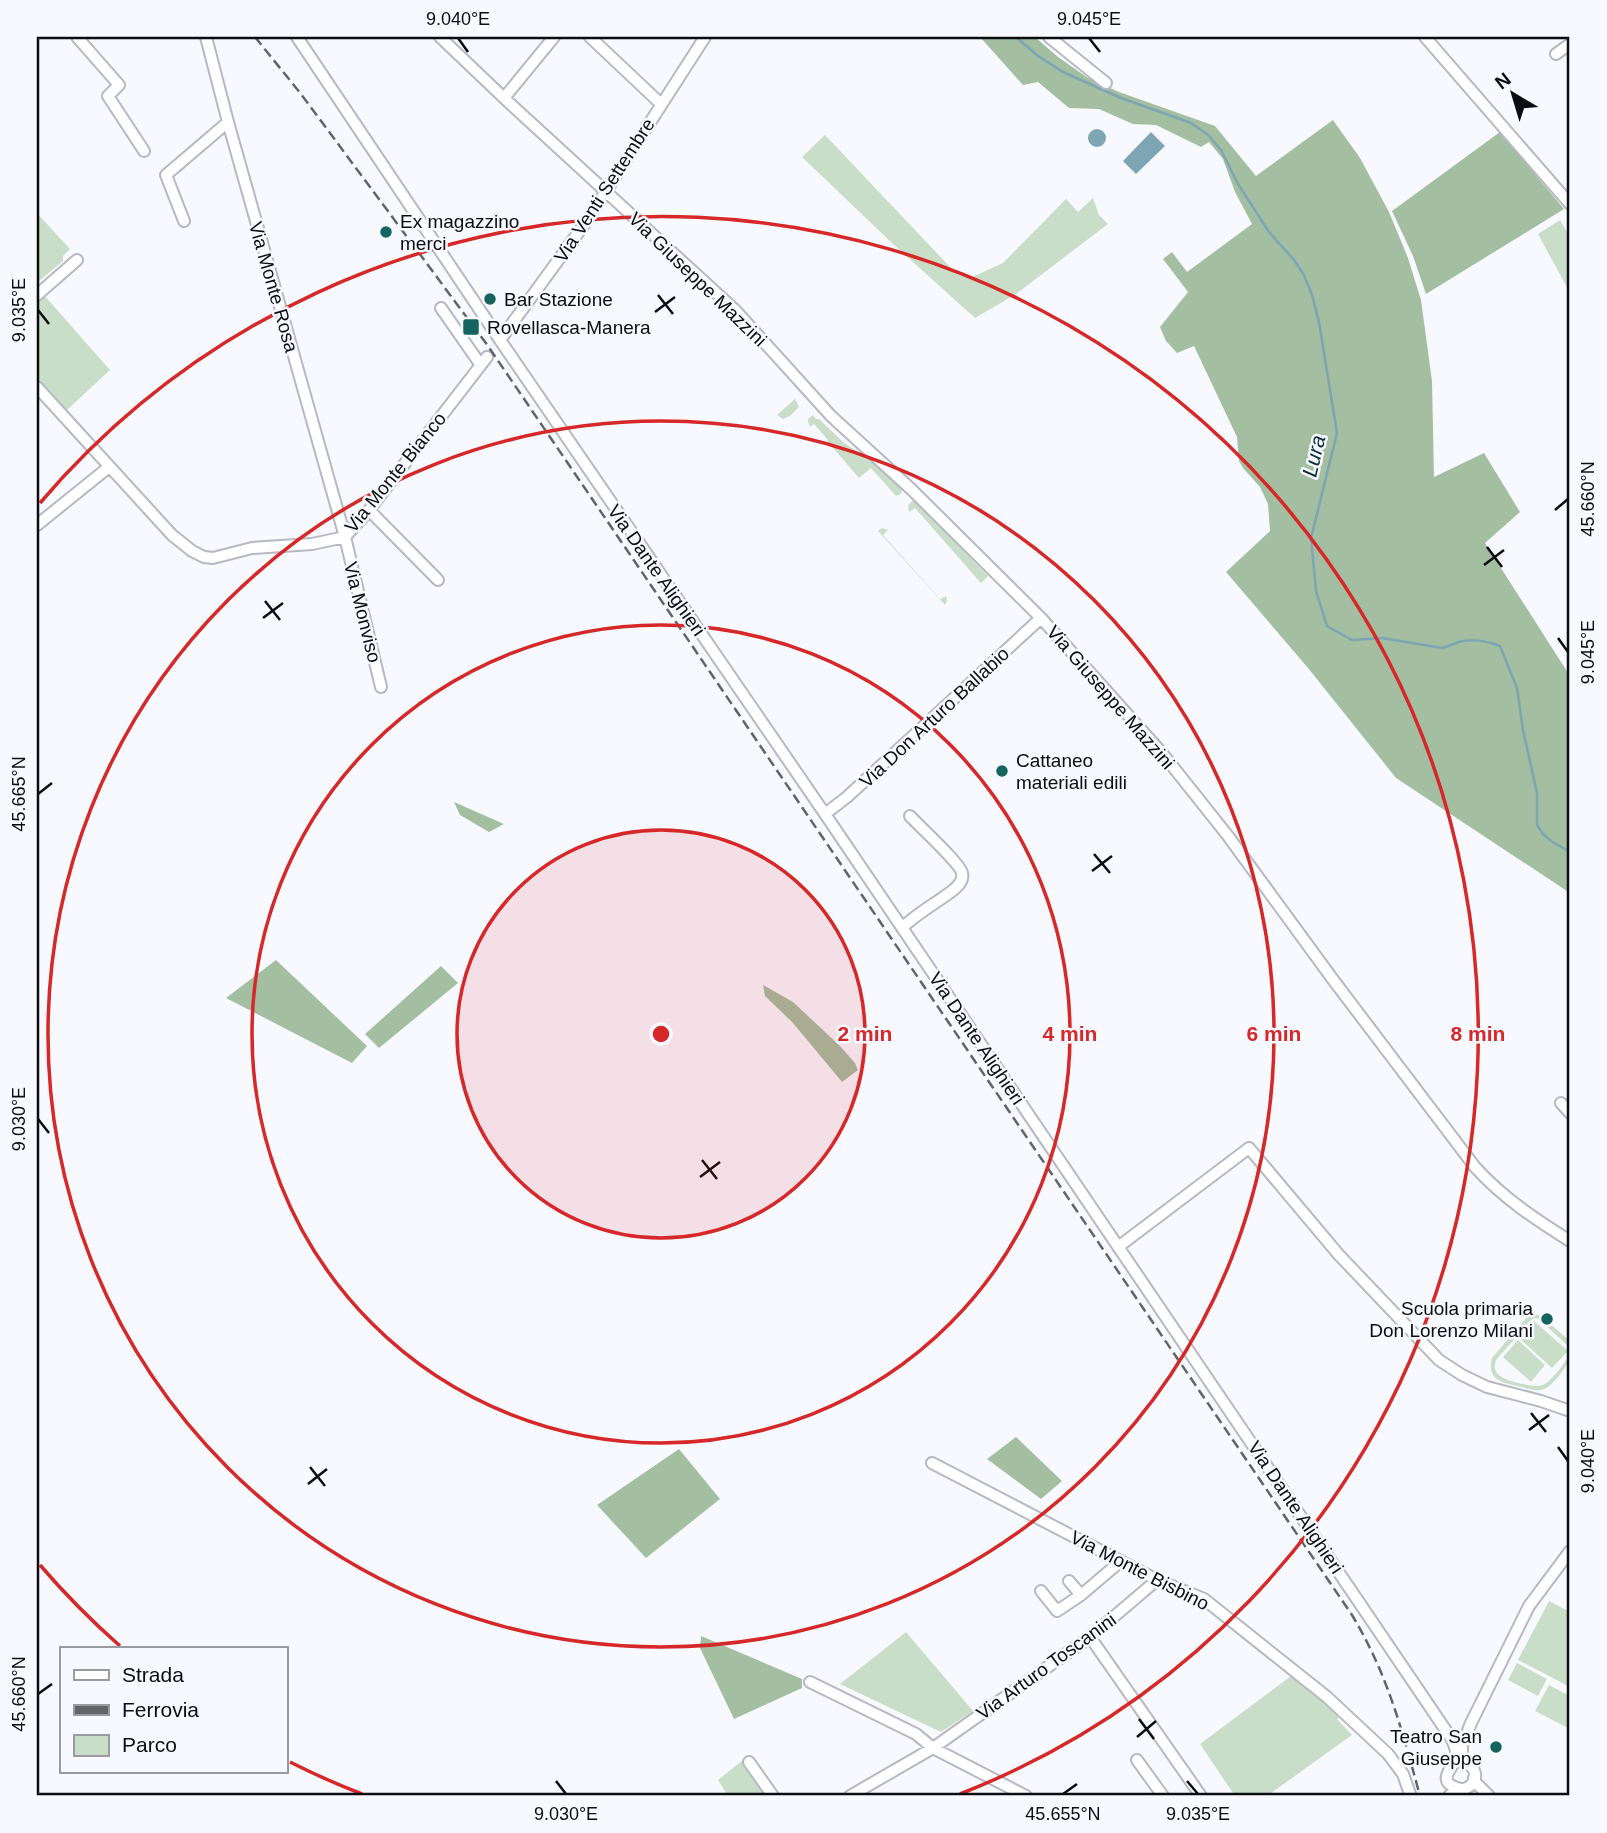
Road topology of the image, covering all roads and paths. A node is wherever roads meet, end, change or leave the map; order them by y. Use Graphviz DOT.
graph roads {
  1 [pos="78,37"];
  2 [pos="206,37"];
  3 [pos="297,37"];
  4 [pos="440,37"];
  5 [pos="554,37"];
  6 [pos="590,37"];
  7 [pos="705,37"];
  8 [pos="1049,37"];
  9 [pos="1430,38"];
  10 [pos="1570,44"];
  11 [pos="1556,54"];
  12 [pos="1106,83"];
  13 [pos="504,98"];
  14 [pos="661,104"];
  15 [pos="228,122"];
  16 [pos="144,151"];
  17 [pos="606,191"];
  18 [pos="1570,204"];
  19 [pos="184,221"];
  20 [pos="77,260"];
  21 [pos="37,295"];
  22 [pos="441,308"];
  23 [pos="500,340"];
  24 [pos="37,387"];
  25 [pos="109,467"];
  26 [pos="369,510"];
  27 [pos="37,525"];
  28 [pos="345,537"];
  29 [pos="438,580"];
  30 [pos="1041,618"];
  31 [pos="381,687"];
  32 [pos="825,814"];
  33 [pos="910,816"];
  34 [pos="902,928"];
  35 [pos="1561,1103"];
  36 [pos="1570,1113"];
  37 [pos="1570,1241"];
  38 [pos="1118,1247"];
  39 [pos="1570,1411"];
  40 [pos="932,1463"];
  41 [pos="1570,1550"];
  42 [pos="1121,1561"];
  43 [pos="1157,1580"];
  44 [pos="1069,1581"];
  45 [pos="1041,1591"];
  46 [pos="1081,1595"];
  47 [pos="1090,1637"];
  48 [pos="810,1682"];
  49 [pos="1468,1727"];
  50 [pos="1454,1740"];
  51 [pos="933,1748"];
  52 [pos="1137,1760"];
  53 [pos="749,1762"];
  54 [pos="1453,1763"];
  55 [pos="1469,1764"];
  56 [pos="1447,1778"];
  57 [pos="1475,1778"];
  58 [pos="1462,1789"];
  59 [pos="773,1796"];
  60 [pos="850,1796"];
  61 [pos="1026,1796"];
  62 [pos="1163,1796"];
  63 [pos="1201,1796"];
  64 [pos="1409,1796"];
  65 [pos="1443,1796"];
  66 [pos="1449,1796"];
  67 [pos="1480,1796"];
  68 [pos="1489,1796"];
  1 -- 16 [label="street"];
  2 -- 15 [label="street, Via Monte Rosa"];
  3 -- 23 [label="street, Via Dante Alighieri"];
  4 -- 13 [label="street, Via Giuseppe Mazzini"];
  5 -- 13 [label="street"];
  6 -- 14 [label="street"];
  7 -- 14 [label="street, Via Venti Settembre"];
  8 -- 12 [label="street"];
  9 -- 18 [label="street"];
  10 -- 11 [label="street"];
  13 -- 17 [label="street, Via Giuseppe Mazzini"];
  14 -- 17 [label="street, Via Venti Settembre"];
  15 -- 19 [label="street"];
  15 -- 28 [label="street, Via Monte Rosa"];
  17 -- 23 [label="street, Via Venti Settembre"];
  17 -- 30 [label="street, Via Giuseppe Mazzini"];
  20 -- 21 [label="street"];
  22 -- 26 [label="street, Via Monte Bianco"];
  23 -- 32 [label="street, Via Dante Alighieri"];
  24 -- 25 [label="street, Via Monte Bianco"];
  25 -- 27 [label="street"];
  25 -- 28 [label="street, Via Monte Bianco"];
  26 -- 28 [label="street, Via Monte Bianco"];
  26 -- 29 [label="street"];
  28 -- 31 [label="street, Via Monviso"];
  30 -- 32 [label="street, Via Don Arturo Ballabio"];
  30 -- 37 [label="street, Via Giuseppe Mazzini"];
  32 -- 34 [label="street, Via Dante Alighieri"];
  33 -- 34 [label="street"];
  34 -- 38 [label="street, Via Dante Alighieri"];
  35 -- 36 [label="street"];
  38 -- 39 [label="street"];
  38 -- 50 [label="street, Via Dante Alighieri"];
  40 -- 42 [label="street, Via Monte Bisbino"];
  41 -- 49 [label="street"];
  42 -- 43 [label="street, Via Monte Bisbino"];
  42 -- 46 [label="street"];
  43 -- 47 [label="street, Via Arturo Toscanini"];
  43 -- 64 [label="street, Via Monte Bisbino"];
  44 -- 46 [label="street"];
  45 -- 46 [label="street"];
  47 -- 51 [label="street, Via Arturo Toscanini"];
  47 -- 63 [label="street"];
  48 -- 51 [label="street"];
  49 -- 50 [label="street"];
  49 -- 50 [label="street"];
  50 -- 54 [label="street"];
  50 -- 55 [label="street, Via Dante Alighieri"];
  51 -- 60 [label="street, Via Arturo Toscanini"];
  51 -- 61 [label="street"];
  52 -- 62 [label="street"];
  53 -- 59 [label="street"];
  54 -- 55 [label="street"];
  54 -- 56 [label="street"];
  55 -- 57 [label="street"];
  56 -- 58 [label="street"];
  56 -- 65 [label="street"];
  57 -- 58 [label="street"];
  57 -- 68 [label="street"];
  58 -- 66 [label="street"];
  58 -- 67 [label="street"];
}
